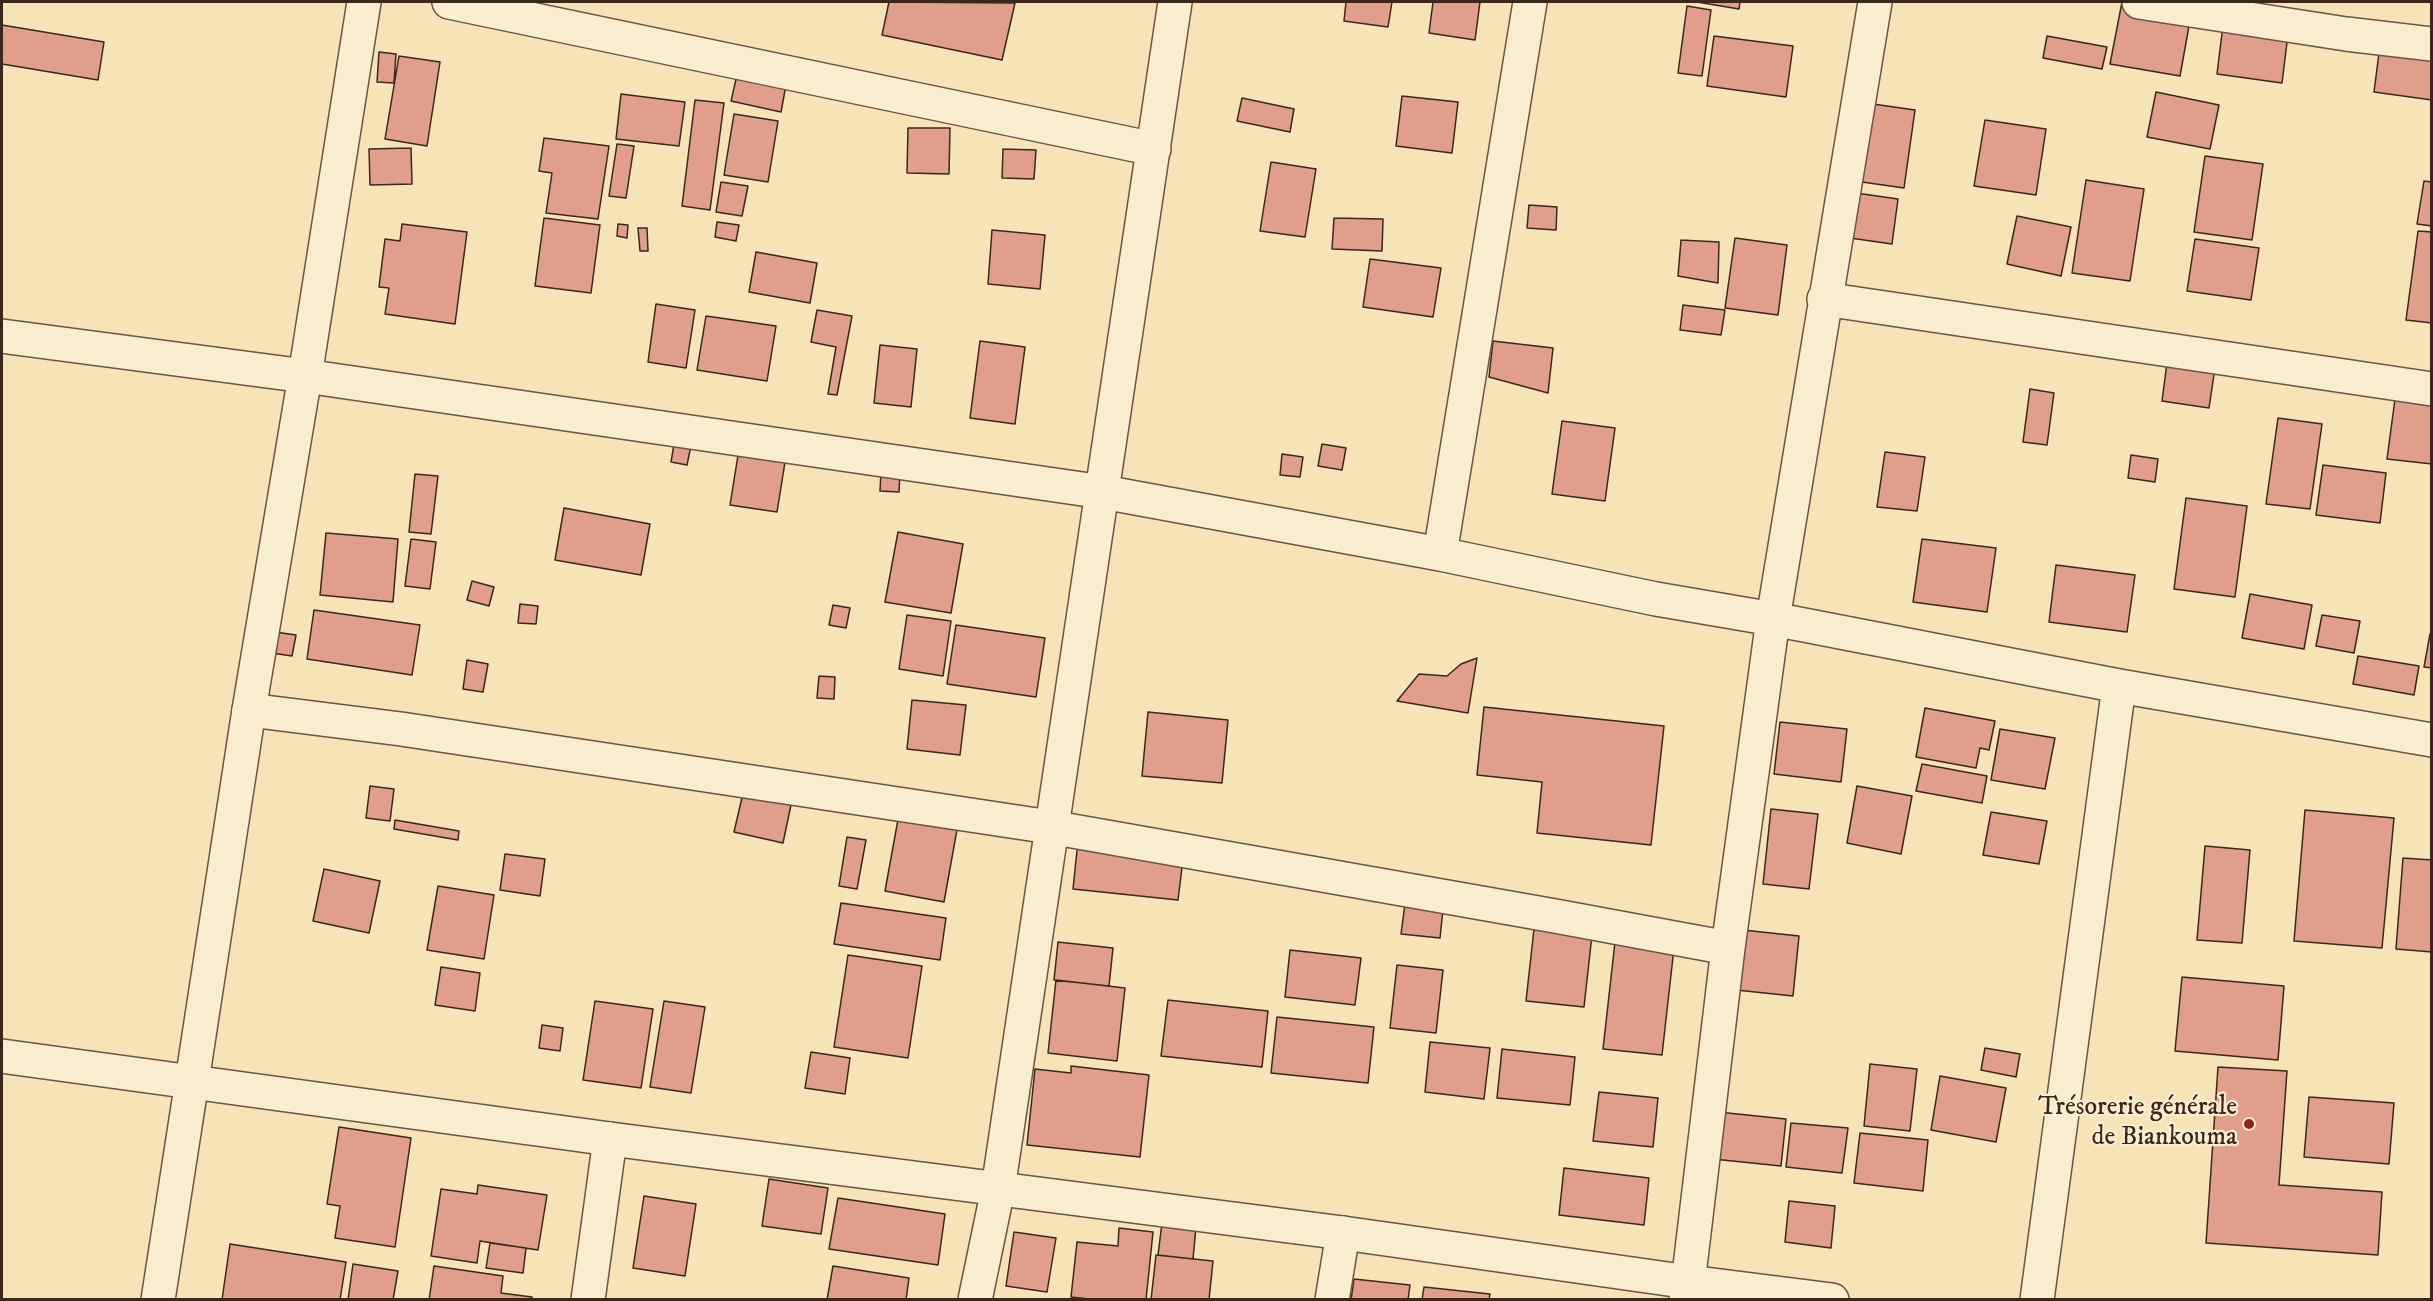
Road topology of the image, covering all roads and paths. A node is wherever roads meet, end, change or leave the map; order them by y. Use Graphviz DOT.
graph roads {
  1 [pos="363,2"];
  2 [pos="449,2"];
  3 [pos="1175,2"];
  4 [pos="1530,2"];
  5 [pos="1875,2"];
  6 [pos="2139,2"];
  7 [pos="2432,44"];
  8 [pos="1154,148"];
  9 [pos="1824,299"];
  10 [pos="2,336"];
  11 [pos="305,376"];
  12 [pos="2432,389"];
  13 [pos="1103,492"];
  14 [pos="1440,554"];
  15 [pos="1773,619"];
  16 [pos="2119,686"];
  17 [pos="249,710"];
  18 [pos="2432,740"];
  19 [pos="1050,827"];
  20 [pos="1728,948"];
  21 [pos="2,1056"];
  22 [pos="192,1081"];
  23 [pos="610,1140"];
  24 [pos="998,1189"];
  25 [pos="1343,1233"];
  26 [pos="1688,1291"];
  27 [pos="158,1299"];
  28 [pos="588,1299"];
  29 [pos="975,1299"];
  30 [pos="1332,1299"];
  31 [pos="1832,1299"];
  32 [pos="2037,1299"];
  1 -- 11 [label="street"];
  2 -- 8 [label="street"];
  3 -- 8 [label="street"];
  4 -- 14 [label="street"];
  5 -- 9 [label="street"];
  6 -- 7 [label="street"];
  8 -- 13 [label="street"];
  9 -- 12 [label="street"];
  9 -- 15 [label="street"];
  10 -- 11 [label="street"];
  11 -- 13 [label="street"];
  11 -- 17 [label="street"];
  13 -- 14 [label="street"];
  13 -- 19 [label="street"];
  14 -- 15 [label="street"];
  15 -- 16 [label="street"];
  15 -- 20 [label="street"];
  16 -- 18 [label="street"];
  16 -- 32 [label="street"];
  17 -- 19 [label="street"];
  17 -- 22 [label="street"];
  19 -- 20 [label="street"];
  19 -- 24 [label="street"];
  20 -- 26 [label="street"];
  21 -- 22 [label="street"];
  22 -- 23 [label="street"];
  22 -- 27 [label="street"];
  23 -- 24 [label="street"];
  23 -- 28 [label="street"];
  24 -- 25 [label="street"];
  24 -- 29 [label="street"];
  25 -- 26 [label="street"];
  25 -- 30 [label="street"];
  26 -- 31 [label="street"];
}
